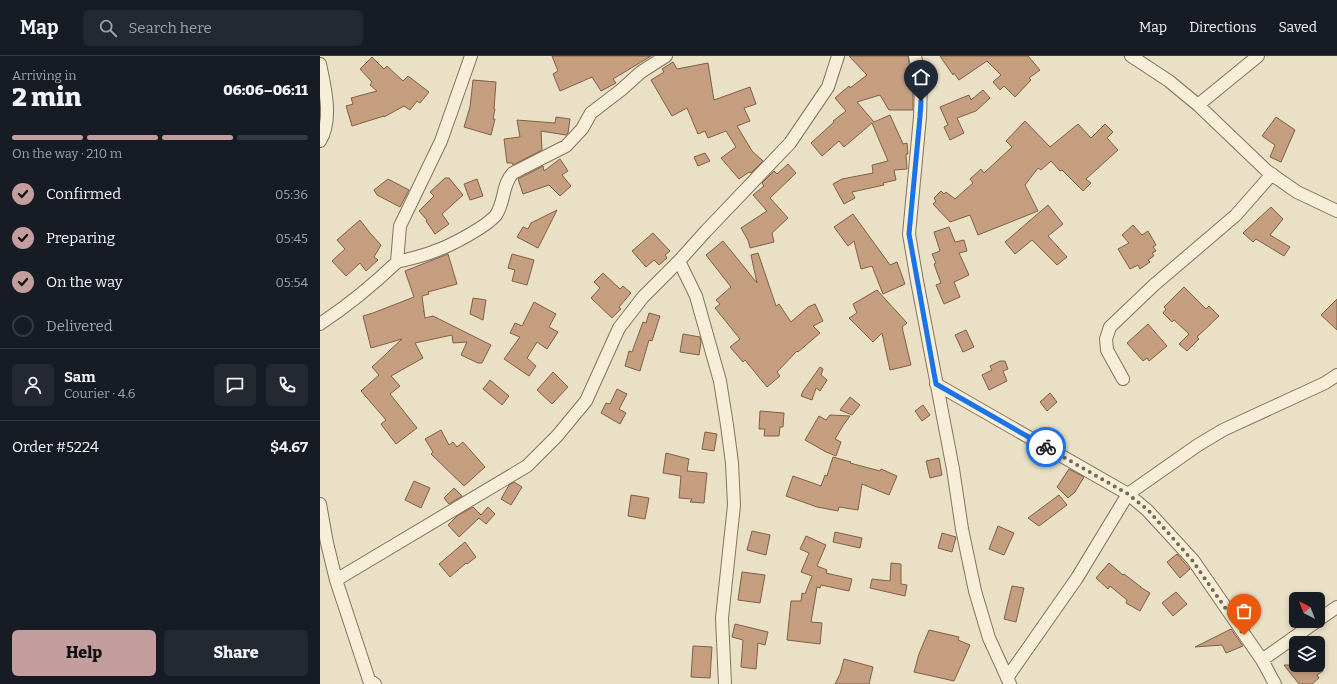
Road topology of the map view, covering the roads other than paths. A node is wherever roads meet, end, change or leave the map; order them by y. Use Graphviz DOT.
graph roads {
  1 [pos="471,56"];
  2 [pos="666,56"];
  3 [pos="838,56"];
  4 [pos="915,56"];
  5 [pos="1131,56"];
  6 [pos="1258,56"];
  7 [pos="320,64"];
  8 [pos="1198,105"];
  9 [pos="320,141"];
  10 [pos="1272,174"];
  11 [pos="1337,211"];
  12 [pos="679,261"];
  13 [pos="397,262"];
  14 [pos="320,324"];
  15 [pos="1337,375"];
  16 [pos="1123,379"];
  17 [pos="936,384"];
  18 [pos="1128,494"];
  19 [pos="320,504"];
  20 [pos="336,580"];
  21 [pos="1337,607"];
  22 [pos="1325,616"];
  23 [pos="1308,628"];
  24 [pos="1262,660"];
  25 [pos="1009,681"];
  26 [pos="370,683"];
  27 [pos="725,684"];
  28 [pos="1275,684"];
  1 -- 13 [label="street"];
  2 -- 13 [label="street"];
  3 -- 12 [label="street"];
  4 -- 17 [label="street"];
  5 -- 8 [label="street"];
  6 -- 8 [label="street"];
  7 -- 9 [label="street"];
  8 -- 10 [label="street"];
  10 -- 11 [label="street"];
  10 -- 16 [label="street"];
  12 -- 20 [label="street"];
  12 -- 27 [label="street"];
  13 -- 14 [label="street"];
  15 -- 18 [label="street"];
  17 -- 18 [label="street"];
  17 -- 25 [label="street"];
  18 -- 24 [label="street"];
  18 -- 25 [label="street"];
  19 -- 20 [label="street"];
  20 -- 26 [label="street"];
  21 -- 22 [label="street"];
  23 -- 24 [label="street"];
  24 -- 28 [label="street"];
}
